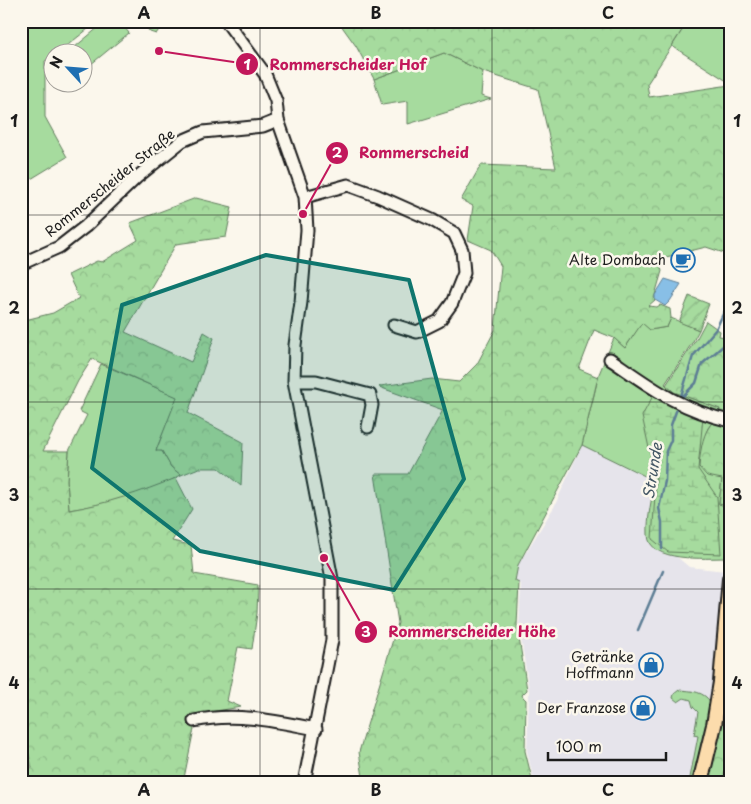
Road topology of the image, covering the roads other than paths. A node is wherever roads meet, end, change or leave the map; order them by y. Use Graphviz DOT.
graph roads {
  1 [pos="226,21"];
  2 [pos="278,120"];
  3 [pos="305,196"];
  4 [pos="21,264"];
  5 [pos="394,325"];
  6 [pos="610,359"];
  7 [pos="294,381"];
  8 [pos="730,421"];
  9 [pos="368,427"];
  10 [pos="730,579"];
  11 [pos="194,721"];
  12 [pos="316,728"];
  13 [pos="304,783"];
  14 [pos="700,783"];
  1 -- 2 [label="street"];
  2 -- 3 [label="street"];
  2 -- 4 [label="street, Rommerscheider Straße"];
  3 -- 5 [label="street"];
  3 -- 7 [label="street"];
  6 -- 8 [label="street"];
  7 -- 9 [label="street"];
  7 -- 12 [label="street"];
  10 -- 14 [label="main road"];
  11 -- 12 [label="street"];
  12 -- 13 [label="street"];
}
